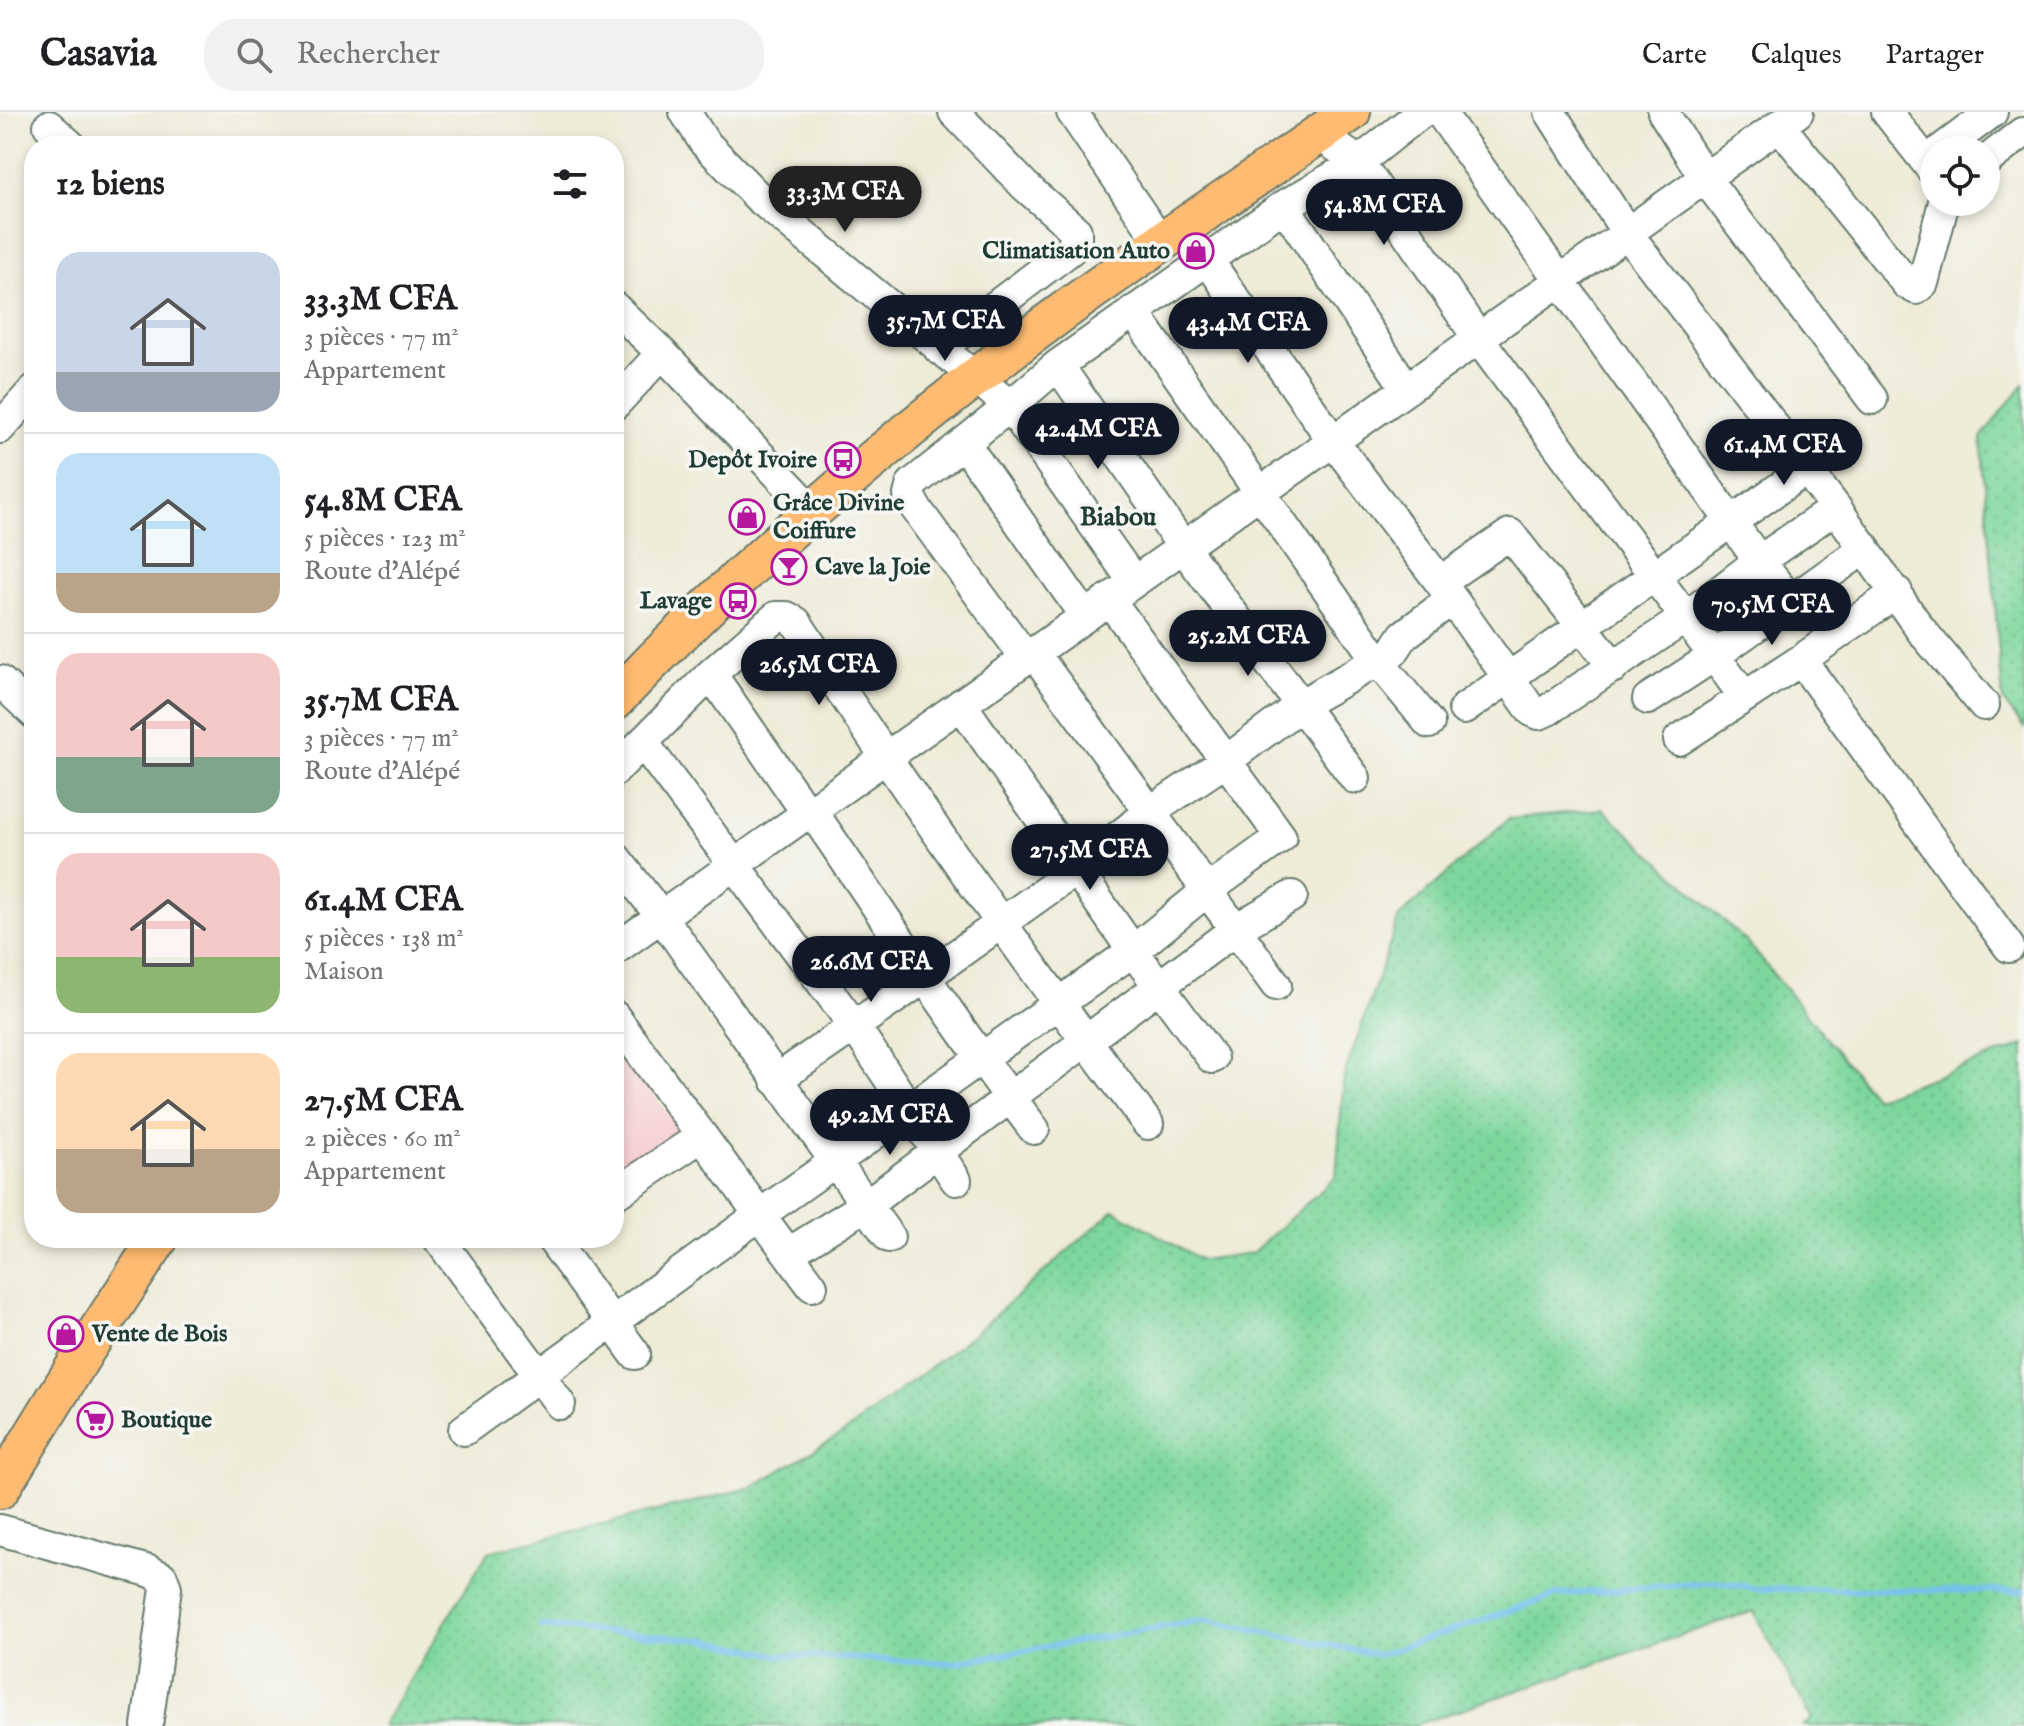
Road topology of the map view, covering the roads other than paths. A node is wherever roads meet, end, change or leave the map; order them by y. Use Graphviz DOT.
graph roads {
  1 [pos="685,112"];
  2 [pos="954,112"];
  3 [pos="1072,112"];
  4 [pos="1422,112"];
  5 [pos="1440,112"];
  6 [pos="1550,112"];
  7 [pos="1663,112"];
  8 [pos="1887,112"];
  9 [pos="1992,112"];
  10 [pos="1788,119"];
  11 [pos="1332,120"];
  12 [pos="2017,126"];
  13 [pos="1962,136"];
  14 [pos="1920,145"];
  15 [pos="2000,145"];
  16 [pos="1359,162"];
  17 [pos="1705,178"];
  18 [pos="1284,206"];
  19 [pos="1940,216"];
  20 [pos="1627,233"];
  21 [pos="1161,243"];
  22 [pos="1207,259"];
  23 [pos="1560,281"];
  24 [pos="1133,311"];
  25 [pos="624,317"];
  26 [pos="1478,338"];
  27 [pos="939,349"];
  28 [pos="662,353"];
  29 [pos="1058,365"];
  30 [pos="975,379"];
  31 [pos="1407,389"];
  32 [pos="624,394"];
  33 [pos="1872,399"];
  34 [pos="24,403"];
  35 [pos="1010,406"];
  36 [pos="0,428"];
  37 [pos="1333,441"];
  38 [pos="964,443"];
  39 [pos="1805,470"];
  40 [pos="1259,493"];
  41 [pos="1836,508"];
  42 [pos="814,512"];
  43 [pos="1732,522"];
  44 [pos="1183,547"];
  45 [pos="1865,548"];
  46 [pos="1759,561"];
  47 [pos="1656,575"];
  48 [pos="1134,582"];
  49 [pos="1446,591"];
  50 [pos="1897,592"];
  51 [pos="1790,600"];
  52 [pos="1097,608"];
  53 [pos="1685,618"];
  54 [pos="1582,628"];
  55 [pos="1030,656"];
  56 [pos="1714,656"];
  57 [pos="1377,660"];
  58 [pos="1801,660"];
  59 [pos="1614,667"];
  60 [pos="711,674"];
  61 [pos="1509,679"];
  62 [pos="0,681"];
  63 [pos="624,691"];
  64 [pos="1744,696"];
  65 [pos="1648,699"];
  66 [pos="24,704"];
  67 [pos="961,704"];
  68 [pos="1302,704"];
  69 [pos="1984,705"];
  70 [pos="1464,709"];
  71 [pos="1429,723"];
  72 [pos="1679,740"];
  73 [pos="644,744"];
  74 [pos="885,758"];
  75 [pos="1226,761"];
  76 [pos="624,762"];
  77 [pos="1355,778"];
  78 [pos="809,812"];
  79 [pos="1150,812"];
  80 [pos="734,865"];
  81 [pos="624,869"];
  82 [pos="1077,869"];
  83 [pos="1208,890"];
  84 [pos="1292,896"];
  85 [pos="661,916"];
  86 [pos="1002,921"];
  87 [pos="1236,929"];
  88 [pos="624,943"];
  89 [pos="2009,947"];
  90 [pos="1133,951"];
  91 [pos="927,976"];
  92 [pos="1276,985"];
  93 [pos="1160,988"];
  94 [pos="1057,1003"];
  95 [pos="855,1027"];
  96 [pos="624,1030"];
  97 [pos="1087,1043"];
  98 [pos="1212,1058"];
  99 [pos="981,1059"];
  100 [pos="776,1080"];
  101 [pos="1010,1097"];
  102 [pos="911,1111"];
  103 [pos="1148,1124"];
  104 [pos="1034,1129"];
  105 [pos="702,1136"];
  106 [pos="937,1151"];
  107 [pos="834,1162"];
  108 [pos="956,1180"];
  109 [pos="624,1188"];
  110 [pos="866,1205"];
  111 [pos="761,1214"];
  112 [pos="889,1237"];
  113 [pos="152,1248"];
  114 [pos="445,1248"];
  115 [pos="558,1248"];
  116 [pos="789,1253"];
  117 [pos="812,1286"];
  118 [pos="613,1322"];
  119 [pos="635,1354"];
  120 [pos="540,1375"];
  121 [pos="560,1404"];
  122 [pos="464,1430"];
  123 [pos="0,1489"];
  124 [pos="0,1530"];
  125 [pos="147,1726"];
  1 -- 27 [label="street"];
  2 -- 27 [label="street"];
  3 -- 21 [label="street"];
  4 -- 16 [label="street"];
  5 -- 23 [label="street"];
  6 -- 20 [label="street"];
  7 -- 17 [label="street"];
  8 -- 14 [label="street"];
  9 -- 13 [label="street"];
  10 -- 17 [label="street"];
  10 -- 19 [label="street"];
  11 -- 16 [label="street"];
  11 -- 21 [label="main road"];
  12 -- 15 [label="street"];
  16 -- 18 [label="street"];
  16 -- 26 [label="street"];
  17 -- 20 [label="street"];
  17 -- 33 [label="street"];
  18 -- 22 [label="street"];
  18 -- 31 [label="street"];
  20 -- 23 [label="street"];
  20 -- 39 [label="street"];
  21 -- 30 [label="main road"];
  22 -- 24 [label="street"];
  22 -- 37 [label="street"];
  23 -- 26 [label="street"];
  23 -- 43 [label="street"];
  24 -- 29 [label="street"];
  24 -- 40 [label="street"];
  25 -- 28 [label="street"];
  26 -- 31 [label="street"];
  26 -- 47 [label="street"];
  27 -- 30 [label="street"];
  28 -- 32 [label="street"];
  28 -- 42 [label="street"];
  29 -- 35 [label="street"];
  29 -- 44 [label="street"];
  30 -- 35 [label="street"];
  30 -- 42 [label="main road"];
  31 -- 37 [label="street"];
  34 -- 36 [label="street"];
  35 -- 38 [label="street"];
  35 -- 48 [label="street"];
  37 -- 40 [label="street"];
  37 -- 49 [label="street"];
  38 -- 52 [label="street"];
  38 -- 55 [label="street"];
  39 -- 41 [label="street"];
  39 -- 43 [label="street"];
  40 -- 44 [label="street"];
  40 -- 57 [label="street"];
  41 -- 45 [label="street"];
  41 -- 46 [label="street"];
  42 -- 63 [label="main road"];
  43 -- 46 [label="street"];
  43 -- 47 [label="street"];
  44 -- 48 [label="street"];
  44 -- 68 [label="street"];
  45 -- 50 [label="street"];
  45 -- 51 [label="street"];
  46 -- 51 [label="street"];
  46 -- 53 [label="street"];
  47 -- 53 [label="street"];
  47 -- 54 [label="street"];
  48 -- 52 [label="street"];
  49 -- 54 [label="street"];
  49 -- 57 [label="street"];
  49 -- 61 [label="street"];
  50 -- 58 [label="street"];
  50 -- 69 [label="street"];
  51 -- 56 [label="street"];
  52 -- 55 [label="street"];
  52 -- 75 [label="street"];
  53 -- 56 [label="street"];
  53 -- 59 [label="street"];
  54 -- 59 [label="street"];
  54 -- 61 [label="street"];
  55 -- 67 [label="street"];
  55 -- 79 [label="street"];
  56 -- 64 [label="street"];
  56 -- 65 [label="street"];
  57 -- 68 [label="street"];
  57 -- 71 [label="street"];
  58 -- 64 [label="street"];
  58 -- 89 [label="street"];
  59 -- 61 [label="street"];
  60 -- 73 [label="street"];
  60 -- 74 [label="street"];
  60 -- 78 [label="street"];
  61 -- 70 [label="street"];
  62 -- 66 [label="street"];
  64 -- 72 [label="street"];
  67 -- 74 [label="street"];
  67 -- 82 [label="street"];
  68 -- 75 [label="street"];
  68 -- 77 [label="street"];
  73 -- 76 [label="street"];
  73 -- 80 [label="street"];
  74 -- 78 [label="street"];
  74 -- 86 [label="street"];
  75 -- 79 [label="street"];
  75 -- 83 [label="street"];
  78 -- 80 [label="street"];
  78 -- 91 [label="street"];
  79 -- 82 [label="street"];
  79 -- 83 [label="street"];
  80 -- 85 [label="street"];
  80 -- 95 [label="street"];
  81 -- 85 [label="street"];
  82 -- 86 [label="street"];
  82 -- 90 [label="street"];
  83 -- 87 [label="street"];
  83 -- 90 [label="street"];
  84 -- 87 [label="street"];
  85 -- 88 [label="street"];
  85 -- 100 [label="street"];
  86 -- 91 [label="street"];
  86 -- 94 [label="street"];
  87 -- 92 [label="street"];
  87 -- 93 [label="street"];
  90 -- 93 [label="street"];
  90 -- 94 [label="street"];
  91 -- 95 [label="street"];
  91 -- 99 [label="street"];
  93 -- 97 [label="street"];
  93 -- 98 [label="street"];
  94 -- 97 [label="street"];
  94 -- 99 [label="street"];
  95 -- 100 [label="street"];
  95 -- 102 [label="street"];
  96 -- 105 [label="street"];
  97 -- 101 [label="street"];
  97 -- 103 [label="street"];
  99 -- 101 [label="street"];
  99 -- 102 [label="street"];
  100 -- 107 [label="street"];
  101 -- 104 [label="street"];
  101 -- 106 [label="street"];
  102 -- 106 [label="street"];
  102 -- 107 [label="street"];
  105 -- 109 [label="street"];
  105 -- 111 [label="street"];
  106 -- 108 [label="street"];
  106 -- 110 [label="street"];
  107 -- 110 [label="street"];
  107 -- 111 [label="street"];
  110 -- 112 [label="street"];
  110 -- 116 [label="street"];
  111 -- 116 [label="street"];
  111 -- 118 [label="street"];
  113 -- 123 [label="main road"];
  114 -- 120 [label="street"];
  115 -- 118 [label="street"];
  116 -- 117 [label="street"];
  118 -- 119 [label="street"];
  118 -- 120 [label="street"];
  120 -- 121 [label="street"];
  120 -- 122 [label="street"];
  124 -- 125 [label="street"];
}
